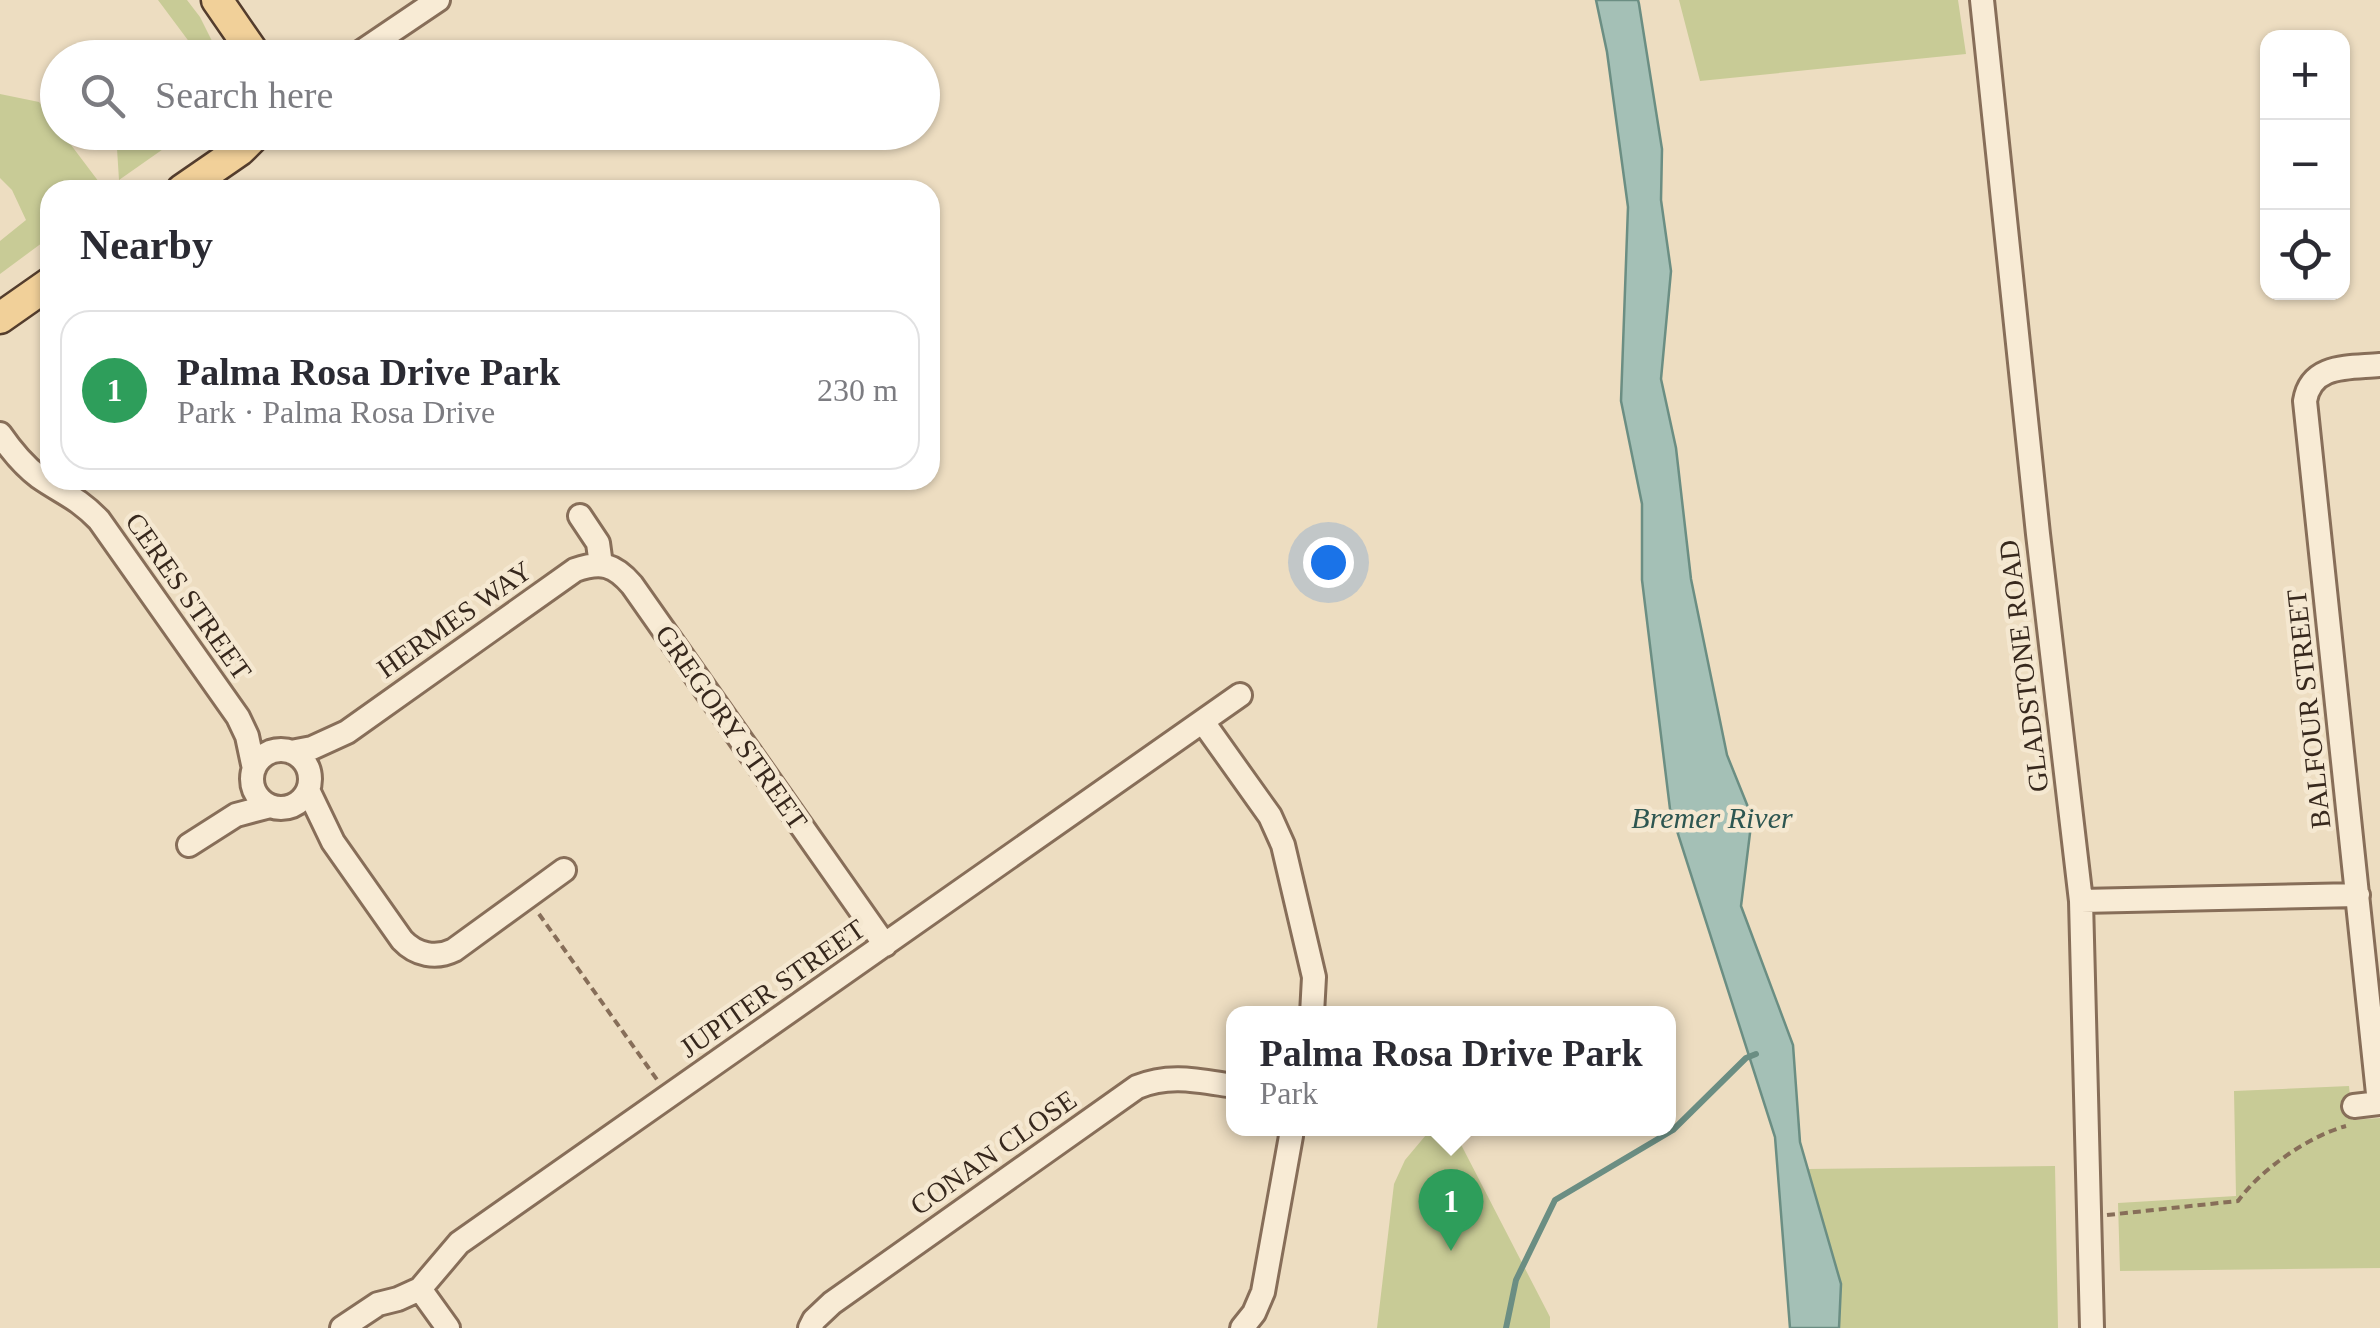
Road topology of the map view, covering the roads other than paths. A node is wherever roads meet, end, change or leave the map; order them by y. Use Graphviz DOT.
graph roads {
  1 [pos="217,0"];
  2 [pos="438,0"];
  3 [pos="1982,0"];
  4 [pos="245,40"];
  5 [pos="379,40"];
  6 [pos="240,150"];
  7 [pos="196,180"];
  8 [pos="40,290"];
  9 [pos="0,318"];
  10 [pos="2380,365"];
  11 [pos="0,434"];
  12 [pos="40,476"];
  13 [pos="62,490"];
  14 [pos="580,516"];
  15 [pos="601,565"];
  16 [pos="1240,695"];
  17 [pos="238,718"];
  18 [pos="1203,722"];
  19 [pos="347,732"];
  20 [pos="287,751"];
  21 [pos="253,773"];
  22 [pos="309,785"];
  23 [pos="279,807"];
  24 [pos="220,823"];
  25 [pos="333,842"];
  26 [pos="189,844"];
  27 [pos="564,870"];
  28 [pos="2358,895"];
  29 [pos="2081,901"];
  30 [pos="885,945"];
  31 [pos="1312,1006"];
  32 [pos="1226,1085"];
  33 [pos="2380,1103"];
  34 [pos="2353,1115"];
  35 [pos="1290,1136"];
  36 [pos="420,1289"];
  37 [pos="342,1328"];
  38 [pos="448,1328"];
  39 [pos="810,1328"];
  40 [pos="1242,1328"];
  41 [pos="2092,1328"];
  1 -- 4 [label="main road"];
  2 -- 5 [label="street"];
  3 -- 29 [label="street, GLADSTONE ROAD"];
  6 -- 7 [label="main road"];
  8 -- 9 [label="main road"];
  10 -- 28 [label="street, BALFOUR STREET"];
  11 -- 12 [label="street, CERES STREET"];
  13 -- 17 [label="street, CERES STREET"];
  14 -- 15 [label="street, GREGORY STREET"];
  15 -- 19 [label="street, HERMES WAY"];
  15 -- 30 [label="street, GREGORY STREET"];
  16 -- 18 [label="street, JUPITER STREET"];
  17 -- 20 [label="street, CERES STREET"];
  17 -- 21 [label="street, CERES STREET"];
  18 -- 30 [label="street, JUPITER STREET"];
  18 -- 31 [label="street"];
  19 -- 20 [label="street, HERMES WAY"];
  19 -- 22 [label="street, HERMES WAY"];
  20 -- 21 [label="street"];
  20 -- 22 [label="street"];
  21 -- 23 [label="street"];
  21 -- 24 [label="street"];
  22 -- 23 [label="street"];
  22 -- 25 [label="street"];
  23 -- 24 [label="street"];
  23 -- 25 [label="street"];
  24 -- 26 [label="street"];
  25 -- 27 [label="street"];
  28 -- 29 [label="street"];
  28 -- 33 [label="street, BALFOUR STREET"];
  29 -- 41 [label="street, GLADSTONE ROAD"];
  30 -- 36 [label="street, JUPITER STREET"];
  32 -- 39 [label="street, CONAN CLOSE"];
  33 -- 34 [label="street, BALFOUR STREET"];
  35 -- 40 [label="street"];
  36 -- 37 [label="street, JUPITER STREET"];
  36 -- 38 [label="street"];
}
